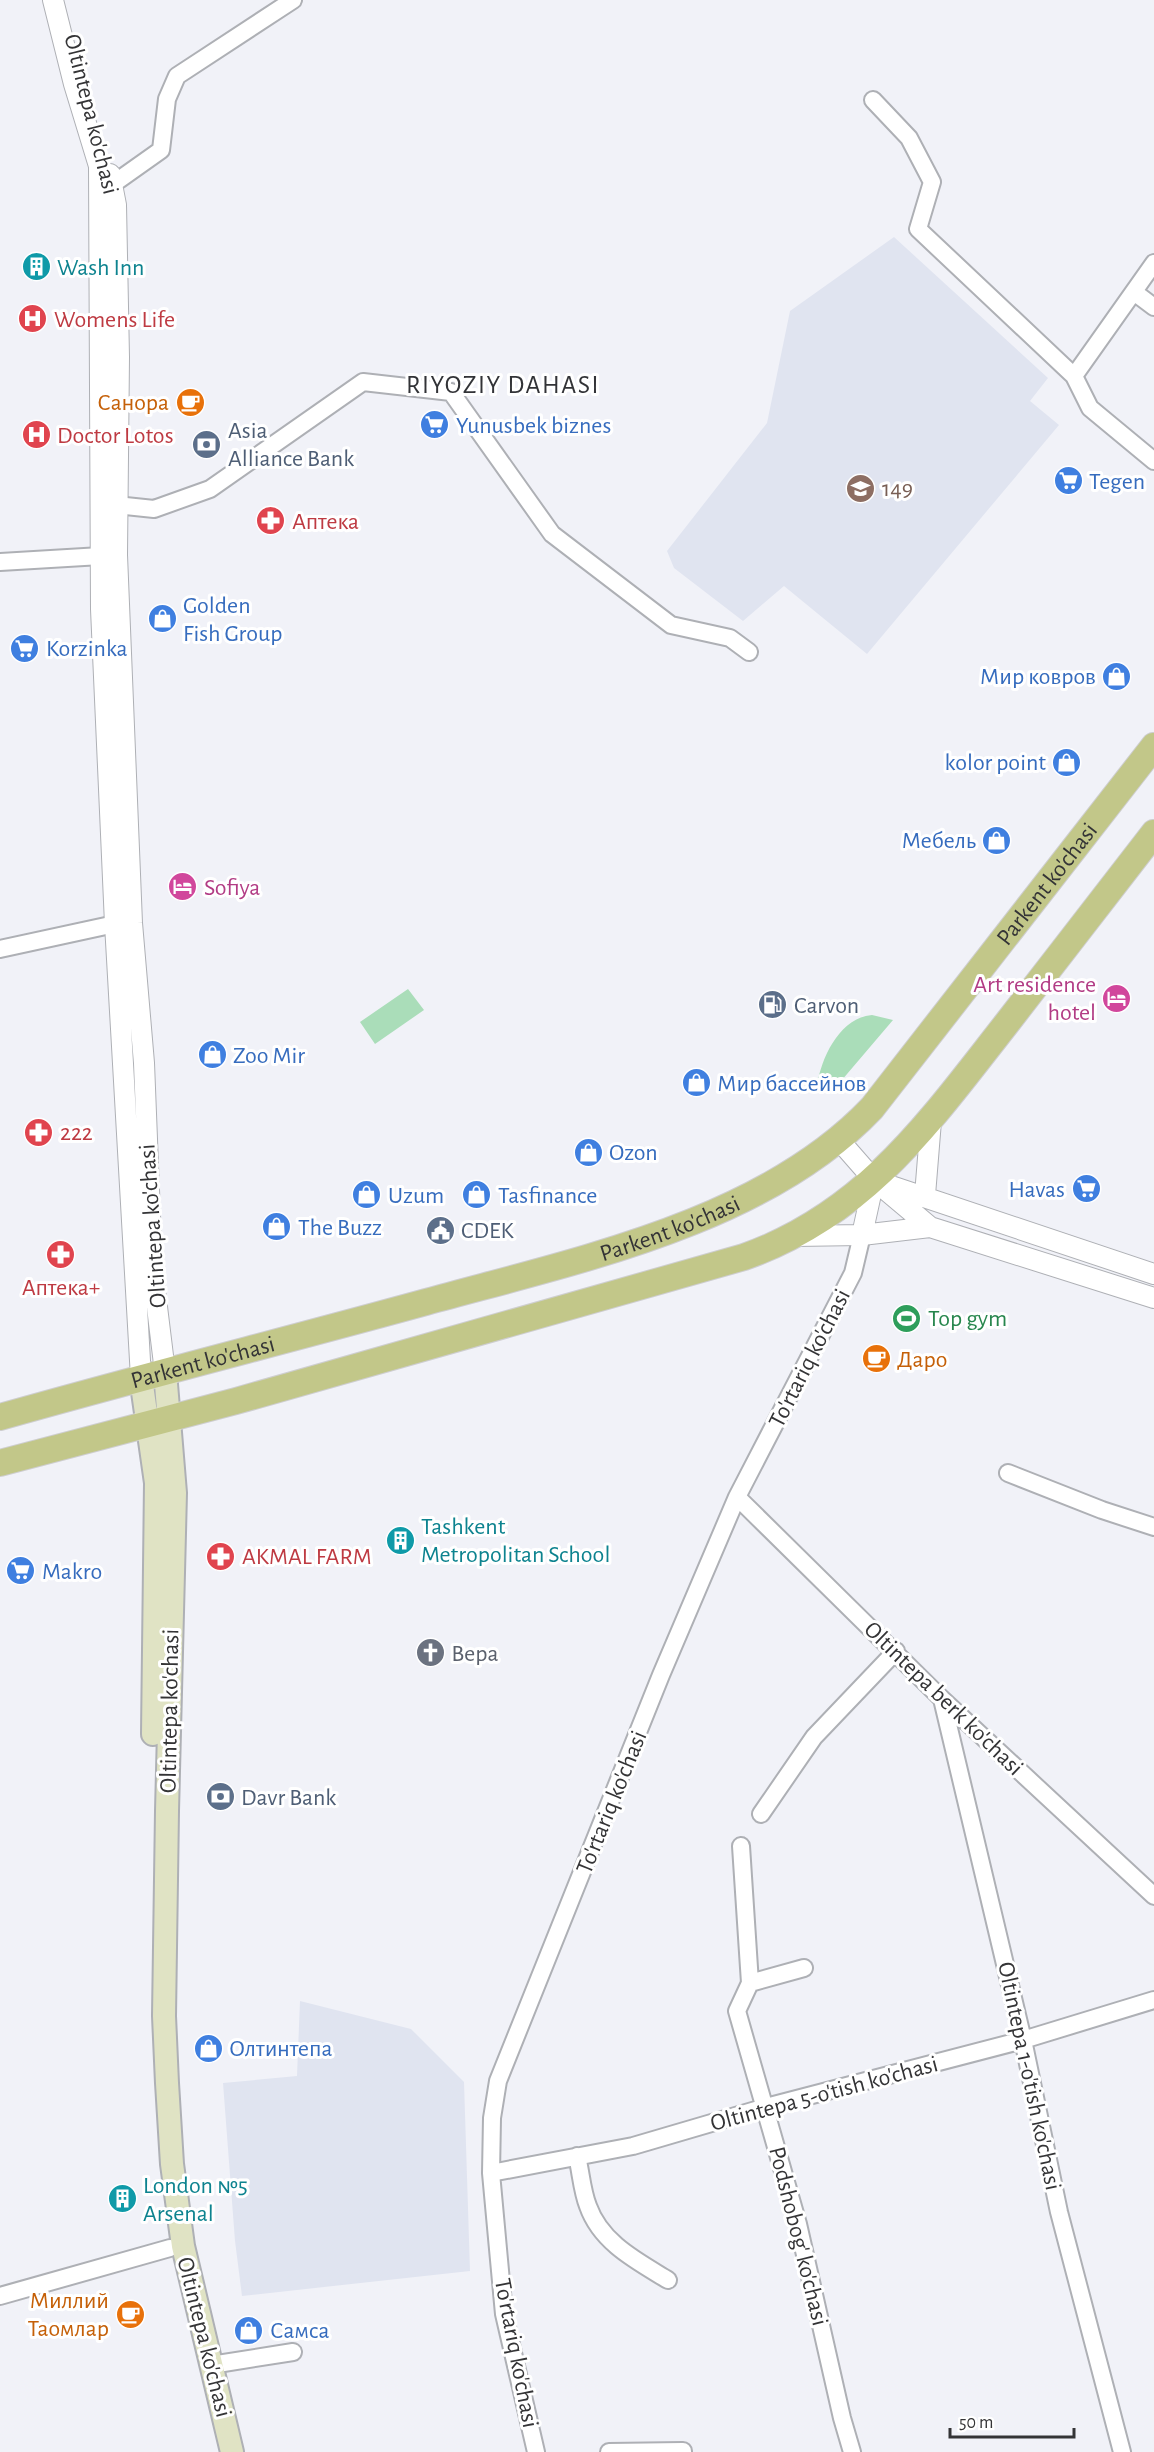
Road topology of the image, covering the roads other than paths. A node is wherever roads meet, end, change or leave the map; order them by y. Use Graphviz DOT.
graph roads {
  1 [pos="52,0"];
  2 [pos="63,0"];
  3 [pos="293,0"];
  4 [pos="74,84"];
  5 [pos="88,100"];
  6 [pos="873,100"];
  7 [pos="99,166"];
  8 [pos="112,184"];
  9 [pos="1154,263"];
  10 [pos="1134,292"];
  11 [pos="1154,307"];
  12 [pos="1074,376"];
  13 [pos="1154,461"];
  14 [pos="107,504"];
  15 [pos="101,556"];
  16 [pos="0,562"];
  17 [pos="749,652"];
  18 [pos="1154,747"];
  19 [pos="1154,833"];
  20 [pos="124,923"];
  21 [pos="0,949"];
  22 [pos="141,1023"];
  23 [pos="120,1025"];
  24 [pos="930,1121"];
  25 [pos="839,1140"];
  26 [pos="874,1180"];
  27 [pos="925,1195"];
  28 [pos="930,1227"];
  29 [pos="862,1234"];
  30 [pos="795,1236"];
  31 [pos="1154,1274"];
  32 [pos="1154,1298"];
  33 [pos="153,1375"];
  34 [pos="0,1417"];
  35 [pos="158,1421"];
  36 [pos="0,1463"];
  37 [pos="1008,1473"];
  38 [pos="737,1497"];
  39 [pos="1154,1527"];
  40 [pos="896,1651"];
  41 [pos="942,1699"];
  42 [pos="761,1814"];
  43 [pos="741,1846"];
  44 [pos="1154,1896"];
  45 [pos="804,1968"];
  46 [pos="750,1983"];
  47 [pos="1154,2000"];
  48 [pos="1023,2040"];
  49 [pos="766,2107"];
  50 [pos="578,2156"];
  51 [pos="491,2173"];
  52 [pos="176,2247"];
  53 [pos="668,2280"];
  54 [pos="0,2296"];
  55 [pos="293,2352"];
  56 [pos="212,2365"];
  57 [pos="683,2451"];
  58 [pos="216,2452"];
  59 [pos="232,2452"];
  60 [pos="536,2452"];
  61 [pos="609,2452"];
  62 [pos="852,2452"];
  63 [pos="1122,2452"];
  1 -- 4 [label="street, Oltintepa ko'chasi"];
  2 -- 5 [label="street, Oltintepa ko'chasi"];
  3 -- 8 [label="street"];
  4 -- 5 [label="street"];
  4 -- 7 [label="street, Oltintepa ko'chasi"];
  5 -- 8 [label="street, Oltintepa ko'chasi"];
  6 -- 12 [label="street"];
  7 -- 8 [label="street"];
  7 -- 14 [label="street, Oltintepa ko'chasi"];
  8 -- 14 [label="street, Oltintepa ko'chasi"];
  9 -- 10 [label="street"];
  10 -- 11 [label="street"];
  10 -- 12 [label="street"];
  12 -- 13 [label="street"];
  14 -- 15 [label="street, Oltintepa ko'chasi"];
  14 -- 17 [label="street"];
  14 -- 20 [label="street, Oltintepa ko'chasi"];
  15 -- 16 [label="street"];
  15 -- 20 [label="street, Oltintepa ko'chasi"];
  18 -- 25 [label="main road, Parkent ko'chasi"];
  19 -- 24 [label="main road, Parkent ko'chasi"];
  20 -- 21 [label="street"];
  20 -- 22 [label="street, Oltintepa ko'chasi"];
  20 -- 23 [label="street, Oltintepa ko'chasi"];
  22 -- 23 [label="street"];
  22 -- 33 [label="street, Oltintepa ko'chasi"];
  23 -- 33 [label="street, Oltintepa ko'chasi"];
  24 -- 26 [label="main road, Parkent ko'chasi"];
  24 -- 27 [label="street"];
  25 -- 26 [label="street"];
  25 -- 33 [label="main road, Parkent ko'chasi"];
  26 -- 27 [label="street"];
  26 -- 28 [label="street"];
  26 -- 29 [label="street, To'rtariq ko'chasi"];
  26 -- 30 [label="main road, Parkent ko'chasi"];
  27 -- 31 [label="street"];
  28 -- 29 [label="street"];
  28 -- 32 [label="street"];
  29 -- 30 [label="street"];
  29 -- 38 [label="street, To'rtariq ko'chasi"];
  30 -- 35 [label="main road, Parkent ko'chasi"];
  33 -- 34 [label="main road, Parkent ko'chasi"];
  33 -- 35 [label="main road, Oltintepa ko'chasi"];
  35 -- 36 [label="main road, Parkent ko'chasi"];
  35 -- 52 [label="main road, Oltintepa ko'chasi"];
  37 -- 39 [label="street"];
  38 -- 40 [label="street, Oltintepa berk ko'chasi"];
  38 -- 51 [label="street, To'rtariq ko'chasi"];
  40 -- 41 [label="street, Oltintepa berk ko'chasi"];
  40 -- 42 [label="street"];
  41 -- 44 [label="street, Oltintepa berk ko'chasi"];
  41 -- 48 [label="street, Oltintepa 1-o'tish ko'chasi"];
  43 -- 46 [label="street, Podshobog' ko'chasi"];
  45 -- 46 [label="street"];
  46 -- 49 [label="street, Podshobog' ko'chasi"];
  47 -- 48 [label="street, Oltintepa 5-o'tish ko'chasi"];
  48 -- 49 [label="street, Oltintepa 5-o'tish ko'chasi"];
  48 -- 63 [label="street, Oltintepa 1-o'tish ko'chasi"];
  49 -- 50 [label="street, Oltintepa 5-o'tish ko'chasi"];
  49 -- 62 [label="street, Podshobog' ko'chasi"];
  50 -- 51 [label="street, Oltintepa 5-o'tish ko'chasi"];
  50 -- 53 [label="street"];
  51 -- 60 [label="street, To'rtariq ko'chasi"];
  52 -- 54 [label="street"];
  52 -- 56 [label="main road, Oltintepa ko'chasi"];
  52 -- 58 [label="main road, Oltintepa ko'chasi"];
  55 -- 56 [label="street"];
  56 -- 59 [label="main road, Oltintepa ko'chasi"];
  57 -- 61 [label="street"];
}
